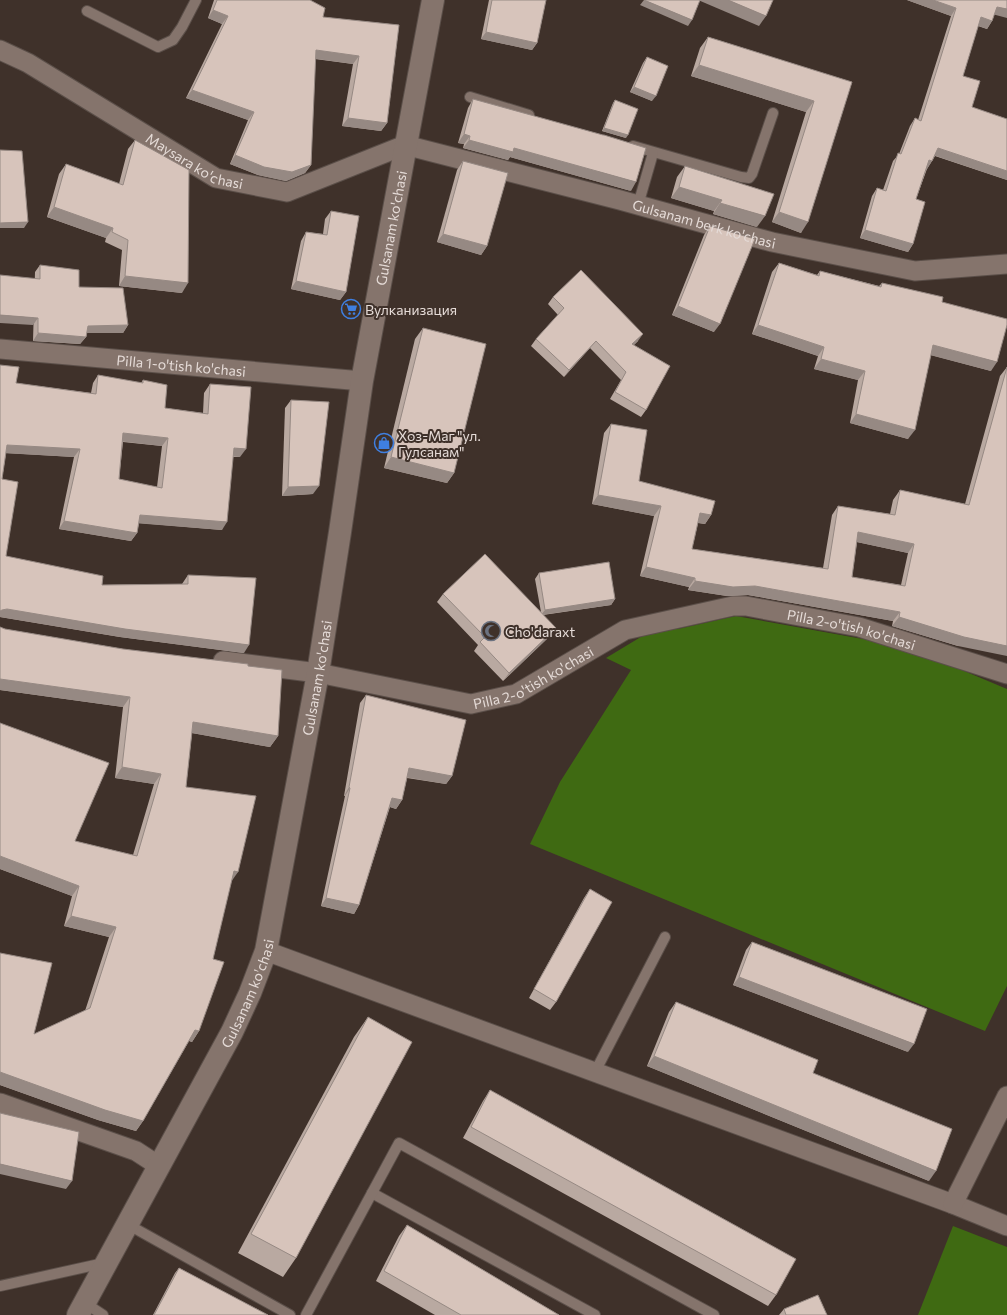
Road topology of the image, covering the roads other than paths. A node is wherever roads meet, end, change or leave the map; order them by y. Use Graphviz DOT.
graph roads {
  1 [pos="196,0"];
  2 [pos="433,0"];
  3 [pos="86,11"];
  4 [pos="0,50"];
  5 [pos="470,97"];
  6 [pos="773,113"];
  7 [pos="539,118"];
  8 [pos="622,143"];
  9 [pos="405,145"];
  10 [pos="653,153"];
  11 [pos="638,205"];
  12 [pos="1007,264"];
  13 [pos="0,349"];
  14 [pos="362,381"];
  15 [pos="203,659"];
  16 [pos="318,673"];
  17 [pos="1007,674"];
  18 [pos="664,938"];
  19 [pos="266,951"];
  20 [pos="595,1072"];
  21 [pos="1007,1096"];
  22 [pos="0,1103"];
  23 [pos="159,1166"];
  24 [pos="372,1193"];
  25 [pos="953,1204"];
  26 [pos="127,1224"];
  27 [pos="1007,1226"];
  28 [pos="106,1263"];
  29 [pos="0,1286"];
  30 [pos="81,1309"];
  31 [pos="103,1315"];
  32 [pos="290,1315"];
  33 [pos="306,1315"];
  34 [pos="595,1315"];
  35 [pos="714,1315"];
  1 -- 3 [label="lane"];
  2 -- 9 [label="main road, Gulsanam ko'chasi"];
  4 -- 9 [label="street, Maysara ko'chasi"];
  5 -- 7 [label="lane"];
  6 -- 10 [label="lane"];
  8 -- 10 [label="lane"];
  9 -- 11 [label="street, Gulsanam berk ko'chasi"];
  9 -- 14 [label="main road, Gulsanam ko'chasi"];
  10 -- 11 [label="lane"];
  11 -- 12 [label="street, Gulsanam berk ko'chasi"];
  13 -- 14 [label="street, Pilla 1-o'tish ko'chasi"];
  14 -- 16 [label="main road, Gulsanam ko'chasi"];
  15 -- 16 [label="street, Pilla 2-o'tish ko'chasi"];
  16 -- 17 [label="street, Pilla 2-o'tish ko'chasi"];
  16 -- 19 [label="main road, Gulsanam ko'chasi"];
  18 -- 20 [label="lane"];
  19 -- 20 [label="street"];
  19 -- 23 [label="main road, Gulsanam ko'chasi"];
  20 -- 25 [label="street"];
  21 -- 25 [label="street"];
  22 -- 23 [label="street"];
  23 -- 26 [label="main road, Gulsanam ko'chasi"];
  24 -- 33 [label="lane"];
  24 -- 34 [label="lane"];
  24 -- 35 [label="lane"];
  25 -- 27 [label="street"];
  26 -- 28 [label="main road, Gulsanam ko'chasi"];
  26 -- 32 [label="lane"];
  28 -- 29 [label="lane"];
  28 -- 30 [label="main road, Gulsanam ko'chasi"];
  30 -- 31 [label="lane"];
}
